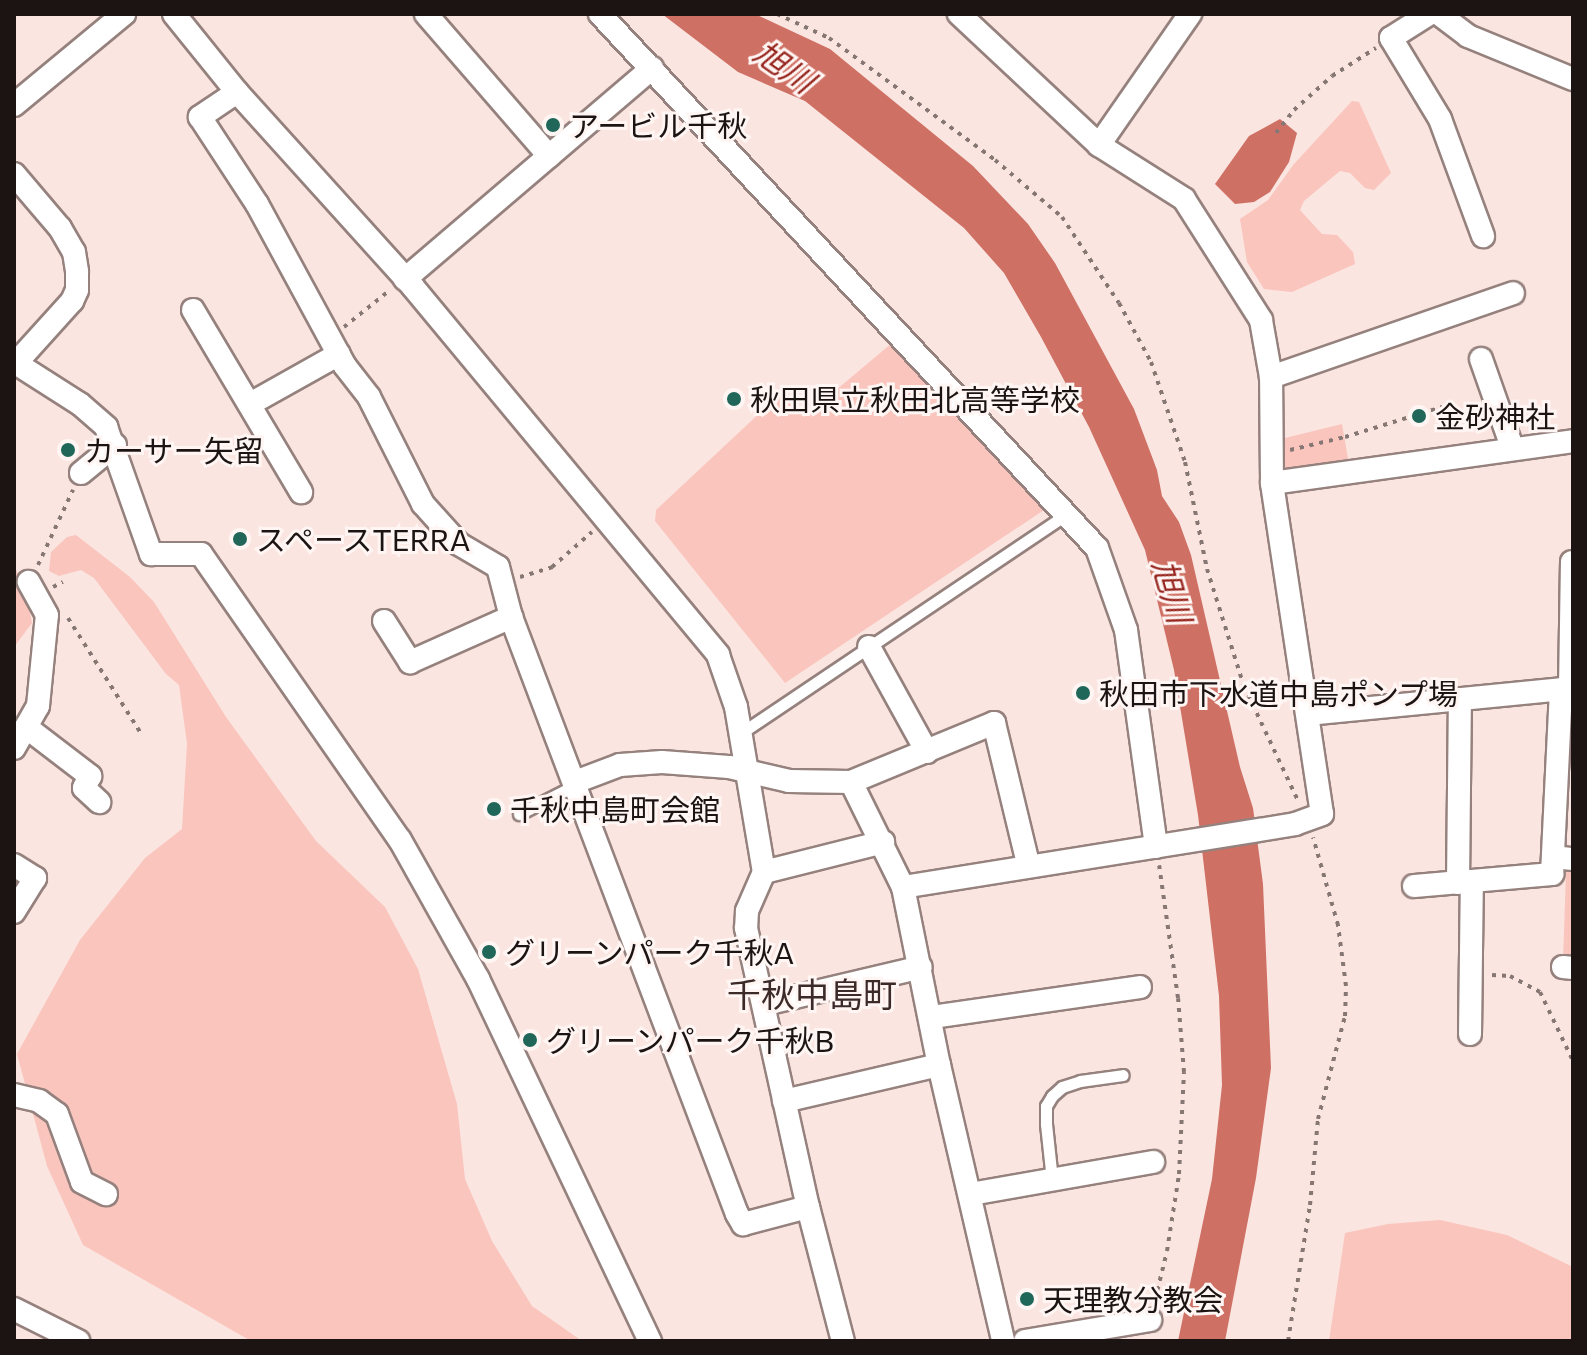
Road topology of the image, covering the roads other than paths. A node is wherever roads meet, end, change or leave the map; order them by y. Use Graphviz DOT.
graph roads {
  1 [pos="124,14"];
  2 [pos="174,14"];
  3 [pos="426,14"];
  4 [pos="600,14"];
  5 [pos="959,14"];
  6 [pos="1190,14"];
  7 [pos="1429,14"];
  8 [pos="1439,14"];
  9 [pos="652,68"];
  10 [pos="1573,79"];
  11 [pos="237,92"];
  12 [pos="14,105"];
  13 [pos="1099,145"];
  14 [pos="549,156"];
  15 [pos="14,174"];
  16 [pos="1483,236"];
  17 [pos="405,279"];
  18 [pos="1513,293"];
  19 [pos="193,310"];
  20 [pos="335,346"];
  21 [pos="1481,359"];
  22 [pos="15,362"];
  23 [pos="1271,377"];
  24 [pos="250,404"];
  25 [pos="1573,441"];
  26 [pos="115,445"];
  27 [pos="1512,447"];
  28 [pos="81,473"];
  29 [pos="1272,483"];
  30 [pos="301,492"];
  31 [pos="1064,516"];
  32 [pos="1572,562"];
  33 [pos="29,582"];
  34 [pos="511,617"];
  35 [pos="384,621"];
  36 [pos="869,647"];
  37 [pos="1568,688"];
  38 [pos="1460,699"];
  39 [pos="1308,714"];
  40 [pos="26,727"];
  41 [pos="740,733"];
  42 [pos="14,748"];
  43 [pos="927,752"];
  44 [pos="748,774"];
  45 [pos="851,782"];
  46 [pos="576,783"];
  47 [pos="99,802"];
  48 [pos="519,814"];
  49 [pos="883,842"];
  50 [pos="1156,847"];
  51 [pos="1563,858"];
  52 [pos="1028,864"];
  53 [pos="14,865"];
  54 [pos="764,872"];
  55 [pos="1465,882"];
  56 [pos="1414,886"];
  57 [pos="903,887"];
  58 [pos="14,912"];
  59 [pos="921,967"];
  60 [pos="1140,987"];
  61 [pos="765,1004"];
  62 [pos="932,1017"];
  63 [pos="1470,1034"];
  64 [pos="939,1065"];
  65 [pos="1123,1075"];
  66 [pos="14,1095"];
  67 [pos="784,1101"];
  68 [pos="1153,1162"];
  69 [pos="1052,1180"];
  70 [pos="106,1194"];
  71 [pos="971,1194"];
  72 [pos="808,1207"];
  73 [pos="14,1309"];
  74 [pos="1150,1320"];
  75 [pos="33,1330"];
  76 [pos="78,1341"];
  77 [pos="650,1341"];
  78 [pos="843,1341"];
  79 [pos="1003,1341"];
  80 [pos="1025,1341"];
  1 -- 12 [label="street"];
  2 -- 11 [label="street"];
  3 -- 14 [label="street"];
  4 -- 9 [label="street"];
  5 -- 13 [label="street"];
  6 -- 13 [label="street"];
  7 -- 16 [label="street"];
  8 -- 10 [label="street"];
  9 -- 14 [label="street"];
  9 -- 31 [label="street"];
  11 -- 17 [label="street"];
  11 -- 20 [label="street"];
  13 -- 23 [label="street"];
  14 -- 17 [label="street"];
  15 -- 22 [label="street"];
  17 -- 41 [label="street"];
  18 -- 23 [label="street"];
  19 -- 24 [label="street"];
  20 -- 24 [label="street"];
  20 -- 34 [label="street"];
  21 -- 27 [label="street"];
  22 -- 26 [label="street"];
  23 -- 29 [label="street"];
  24 -- 30 [label="street"];
  25 -- 27 [label="street"];
  26 -- 28 [label="street"];
  26 -- 77 [label="street"];
  27 -- 29 [label="street"];
  29 -- 39 [label="street"];
  31 -- 36 [label="lane"];
  31 -- 50 [label="street"];
  32 -- 37 [label="street"];
  33 -- 40 [label="street"];
  34 -- 35 [label="street"];
  34 -- 46 [label="street"];
  36 -- 41 [label="lane"];
  36 -- 43 [label="street"];
  37 -- 38 [label="street"];
  37 -- 51 [label="street"];
  38 -- 39 [label="street"];
  38 -- 55 [label="street"];
  39 -- 50 [label="street"];
  40 -- 42 [label="street"];
  40 -- 47 [label="street"];
  41 -- 44 [label="street"];
  43 -- 45 [label="street"];
  43 -- 52 [label="street"];
  44 -- 45 [label="street"];
  44 -- 46 [label="street"];
  44 -- 54 [label="street"];
  45 -- 49 [label="street"];
  46 -- 48 [label="lane"];
  46 -- 72 [label="street"];
  49 -- 54 [label="street"];
  49 -- 57 [label="street"];
  50 -- 52 [label="street"];
  51 -- 55 [label="street"];
  52 -- 57 [label="street"];
  53 -- 58 [label="street"];
  54 -- 61 [label="street"];
  55 -- 56 [label="street"];
  55 -- 63 [label="street"];
  57 -- 59 [label="street"];
  59 -- 61 [label="street"];
  59 -- 62 [label="street"];
  60 -- 62 [label="street"];
  61 -- 67 [label="street"];
  62 -- 64 [label="street"];
  64 -- 67 [label="street"];
  64 -- 71 [label="street"];
  65 -- 69 [label="lane"];
  66 -- 70 [label="street"];
  67 -- 72 [label="street"];
  68 -- 69 [label="street"];
  69 -- 71 [label="street"];
  71 -- 79 [label="street"];
  72 -- 78 [label="street"];
  73 -- 75 [label="street"];
  74 -- 80 [label="street"];
  75 -- 76 [label="street"];
}
